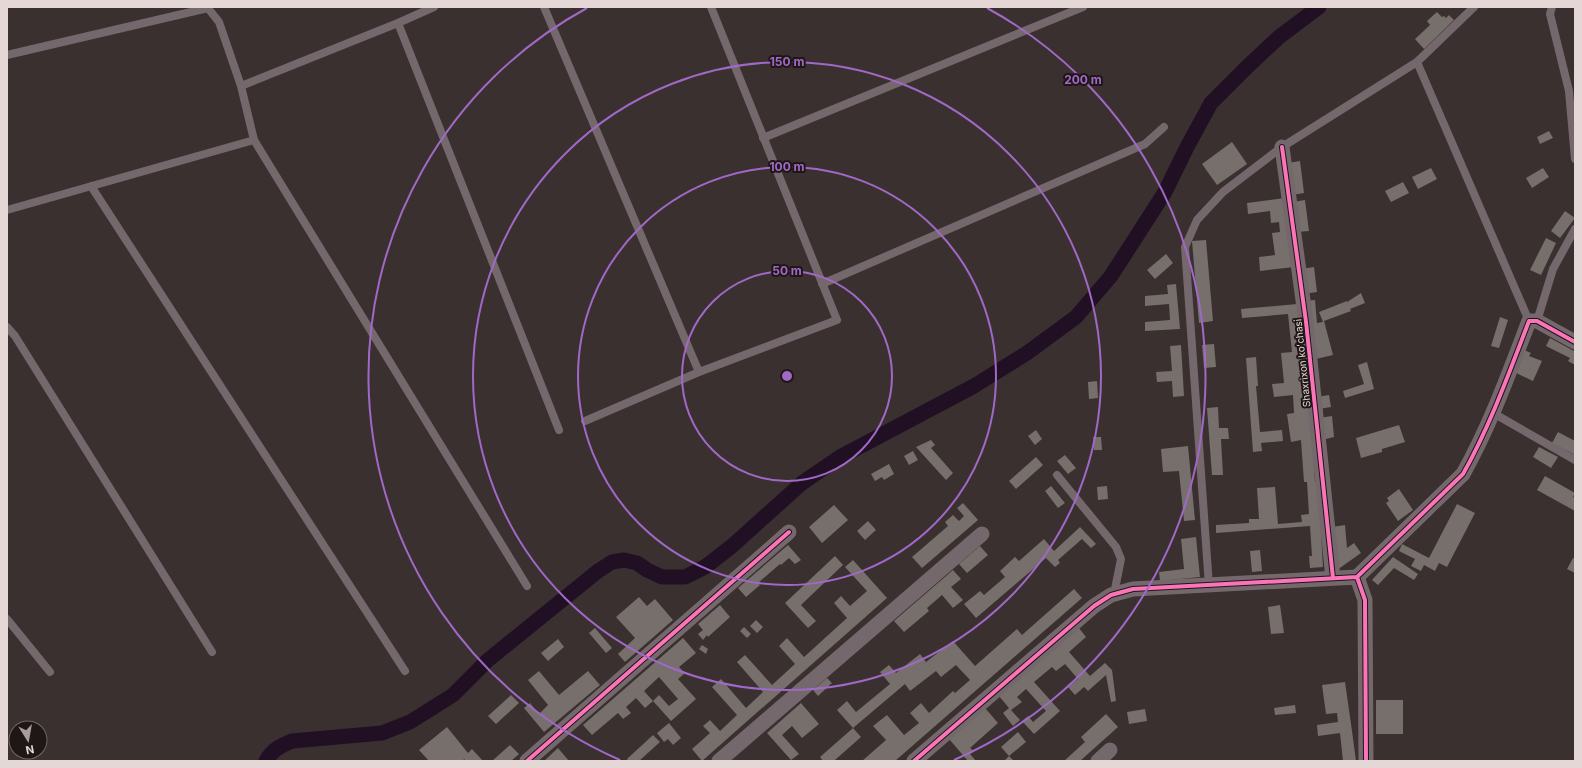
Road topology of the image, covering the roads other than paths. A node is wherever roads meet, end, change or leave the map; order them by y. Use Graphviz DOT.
graph roads {
  1 [pos="434,7"];
  2 [pos="544,7"];
  3 [pos="711,7"];
  4 [pos="1083,7"];
  5 [pos="1474,7"];
  6 [pos="1552,7"];
  7 [pos="207,8"];
  8 [pos="398,23"];
  9 [pos="7,55"];
  10 [pos="1417,62"];
  11 [pos="241,86"];
  12 [pos="1164,127"];
  13 [pos="763,138"];
  14 [pos="254,140"];
  15 [pos="1282,147"];
  16 [pos="1575,159"];
  17 [pos="91,186"];
  18 [pos="7,210"];
  19 [pos="1575,229"];
  20 [pos="822,284"];
  21 [pos="1533,321"];
  22 [pos="7,328"];
  23 [pos="1575,342"];
  24 [pos="699,372"];
  25 [pos="1493,413"];
  26 [pos="586,422"];
  27 [pos="559,430"];
  28 [pos="1575,460"];
  29 [pos="1057,475"];
  30 [pos="789,532"];
  31 [pos="982,534"];
  32 [pos="1333,578"];
  33 [pos="1357,578"];
  34 [pos="527,586"];
  35 [pos="1209,586"];
  36 [pos="1114,594"];
  37 [pos="7,619"];
  38 [pos="212,652"];
  39 [pos="405,671"];
  40 [pos="50,672"];
  41 [pos="1110,750"];
  42 [pos="527,761"];
  43 [pos="719,761"];
  44 [pos="914,761"];
  45 [pos="1098,761"];
  46 [pos="1366,761"];
  1 -- 8 [label="lane"];
  2 -- 24 [label="lane"];
  3 -- 13 [label="lane"];
  4 -- 13 [label="lane"];
  5 -- 10 [label="lane"];
  6 -- 16 [label="lane"];
  7 -- 9 [label="lane"];
  7 -- 11 [label="lane"];
  8 -- 11 [label="lane"];
  8 -- 27 [label="lane"];
  10 -- 15 [label="lane"];
  10 -- 21 [label="lane"];
  11 -- 14 [label="lane"];
  12 -- 20 [label="lane"];
  13 -- 20 [label="lane"];
  14 -- 17 [label="lane"];
  14 -- 34 [label="lane"];
  15 -- 32 [label="street, Shaxrixon koʻchasi"];
  15 -- 35 [label="lane"];
  17 -- 18 [label="lane"];
  17 -- 39 [label="lane"];
  19 -- 21 [label="lane"];
  20 -- 24 [label="lane"];
  21 -- 23 [label="street"];
  21 -- 25 [label="street"];
  22 -- 38 [label="lane"];
  24 -- 26 [label="lane"];
  25 -- 28 [label="lane"];
  25 -- 33 [label="street"];
  29 -- 36 [label="lane"];
  30 -- 42 [label="street"];
  31 -- 43 [label="street"];
  32 -- 33 [label="street"];
  32 -- 35 [label="street"];
  33 -- 46 [label="street"];
  35 -- 36 [label="street"];
  36 -- 44 [label="street"];
  37 -- 40 [label="lane"];
  41 -- 45 [label="street"];
}
